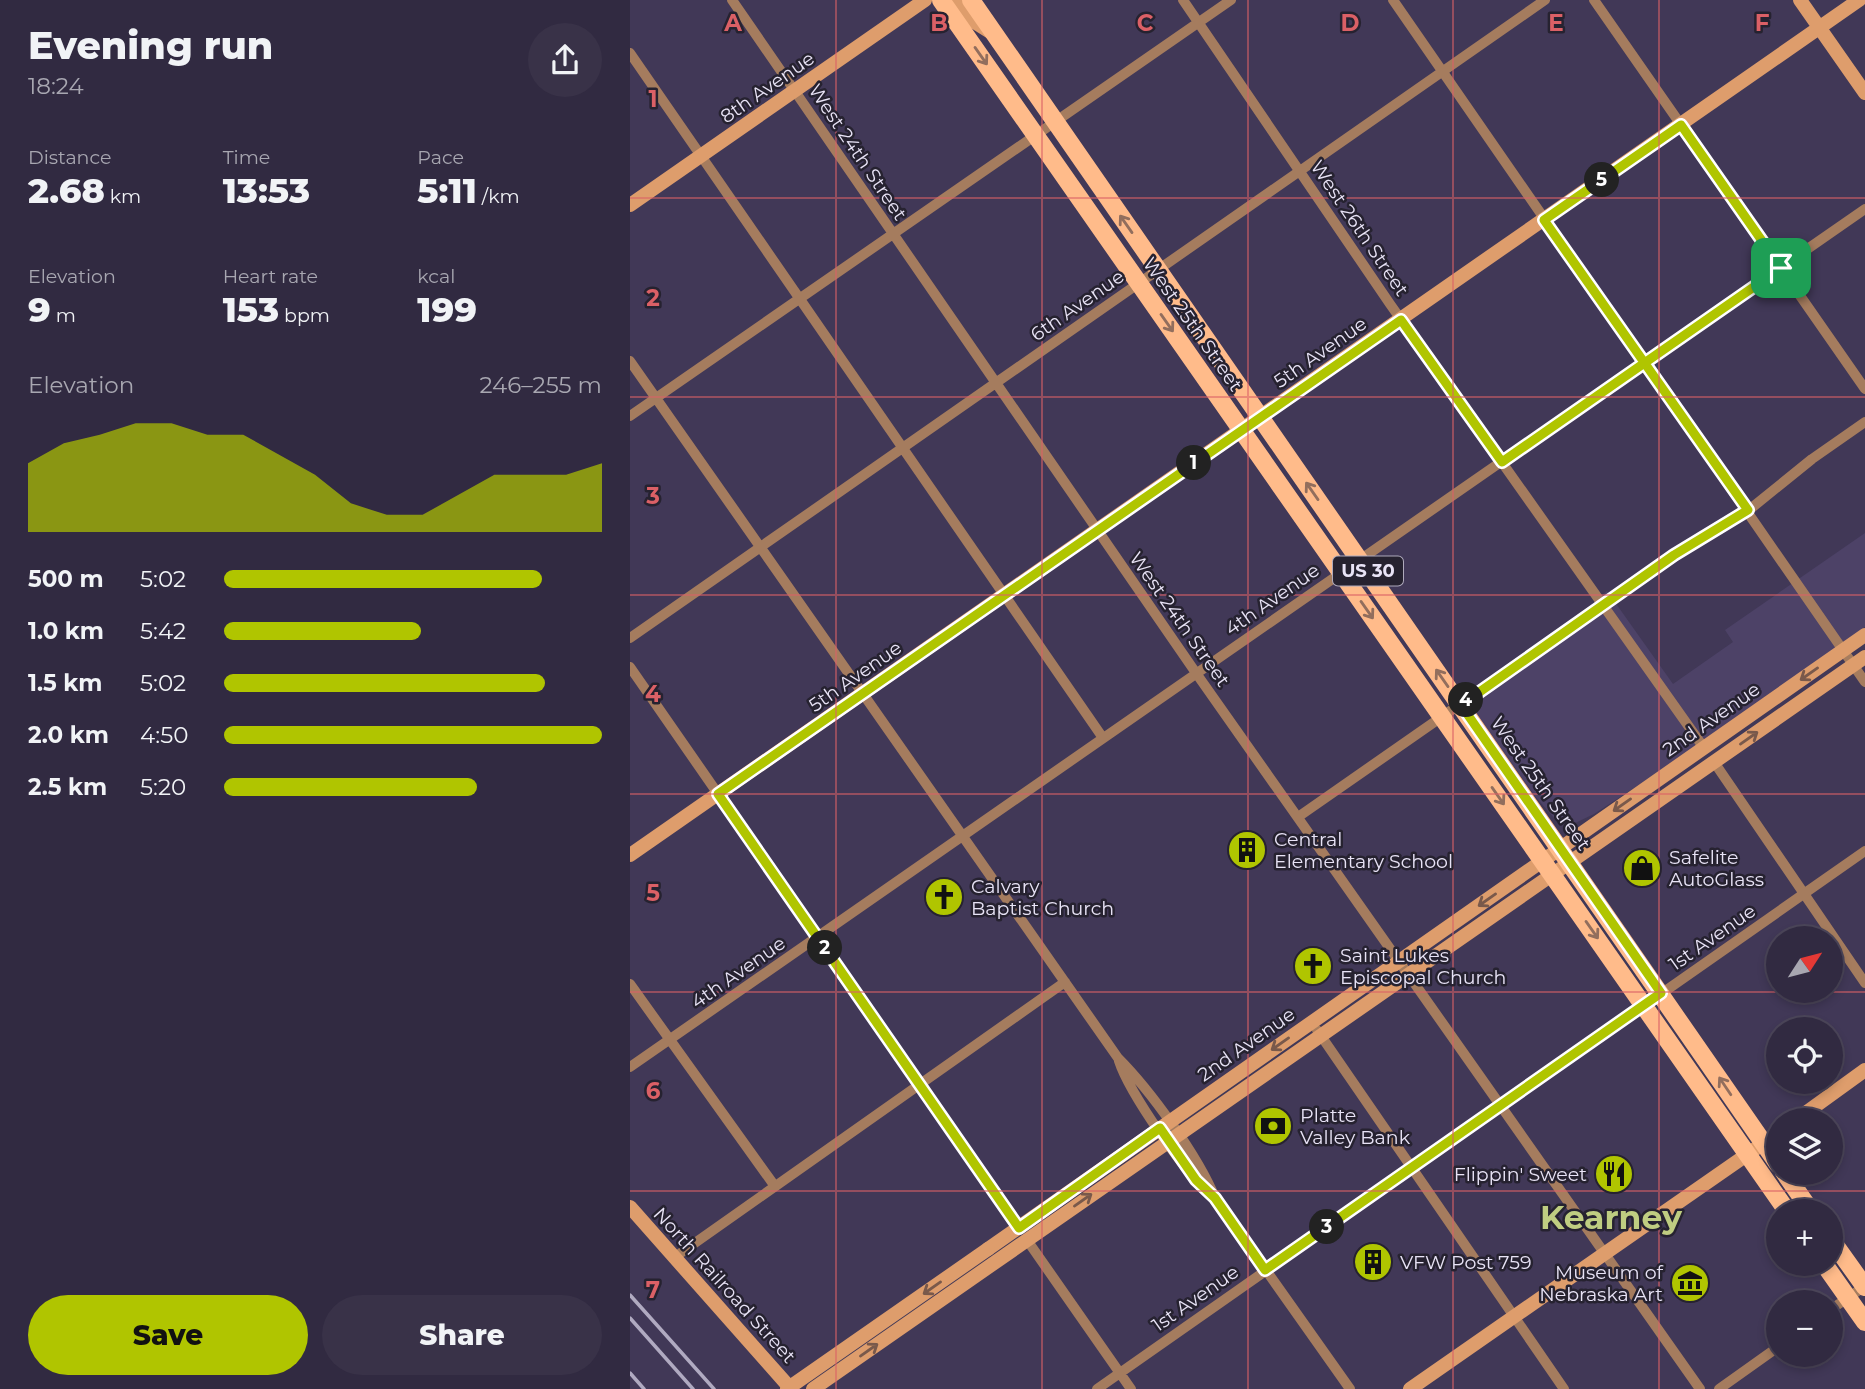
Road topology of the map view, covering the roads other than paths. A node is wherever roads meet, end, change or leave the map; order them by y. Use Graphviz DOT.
graph roads {
  1 [pos="732,0"];
  2 [pos="925,0"];
  3 [pos="942,0"];
  4 [pos="955,0"];
  5 [pos="971,0"];
  6 [pos="1183,0"];
  7 [pos="1231,0"];
  8 [pos="1393,0"];
  9 [pos="1545,0"];
  10 [pos="1594,0"];
  11 [pos="1800,0"];
  12 [pos="1859,0"];
  13 [pos="1200,23"];
  14 [pos="1819,27"];
  15 [pos="996,36"];
  16 [pos="630,53"];
  17 [pos="1442,71"];
  18 [pos="795,90"];
  19 [pos="1865,93"];
  20 [pos="1055,121"];
  21 [pos="1681,125"];
  22 [pos="1035,134"];
  23 [pos="701,155"];
  24 [pos="1300,171"];
  25 [pos="630,205"];
  26 [pos="1865,209"];
  27 [pos="1544,220"];
  28 [pos="892,234"];
  29 [pos="1781,268"];
  30 [pos="1158,270"];
  31 [pos="1139,283"];
  32 [pos="800,298"];
  33 [pos="1401,320"];
  34 [pos="630,361"];
  35 [pos="1645,363"];
  36 [pos="995,383"];
  37 [pos="1865,389"];
  38 [pos="656,398"];
  39 [pos="630,416"];
  40 [pos="1261,417"];
  41 [pos="1865,422"];
  42 [pos="1242,430"];
  43 [pos="904,447"];
  44 [pos="1502,462"];
  45 [pos="1748,510"];
  46 [pos="1097,531"];
  47 [pos="760,547"];
  48 [pos="1360,560"];
  49 [pos="1341,572"];
  50 [pos="1006,594"];
  51 [pos="1603,605"];
  52 [pos="1865,635"];
  53 [pos="630,638"];
  54 [pos="1843,651"];
  55 [pos="1859,661"];
  56 [pos="630,667"];
  57 [pos="1196,673"];
  58 [pos="1865,682"];
  59 [pos="863,694"];
  60 [pos="1461,705"];
  61 [pos="1443,717"];
  62 [pos="1103,738"];
  63 [pos="1704,748"];
  64 [pos="1714,762"];
  65 [pos="718,794"];
  66 [pos="1298,817"];
  67 [pos="963,836"];
  68 [pos="1865,851"];
  69 [pos="630,855"];
  70 [pos="1565,855"];
  71 [pos="1548,867"];
  72 [pos="1802,895"];
  73 [pos="818,937"];
  74 [pos="1399,961"];
  75 [pos="1409,975"];
  76 [pos="1065,982"];
  77 [pos="1865,983"];
  78 [pos="630,984"];
  79 [pos="1661,993"];
  80 [pos="1644,1005"];
  81 [pos="1312,1022"];
  82 [pos="1321,1036"];
  83 [pos="670,1040"];
  84 [pos="630,1067"];
  85 [pos="1865,1070"];
  86 [pos="919,1083"];
  87 [pos="1500,1105"];
  88 [pos="1813,1108"];
  89 [pos="1766,1131"];
  90 [pos="1168,1132"];
  91 [pos="1766,1141"];
  92 [pos="1747,1154"];
  93 [pos="1410,1168"];
  94 [pos="774,1185"];
  95 [pos="1779,1199"];
  96 [pos="630,1207"];
  97 [pos="1023,1234"];
  98 [pos="1605,1254"];
  99 [pos="992,1255"];
  100 [pos="1843,1256"];
  101 [pos="675,1257"];
  102 [pos="1265,1270"];
  103 [pos="1832,1276"];
  104 [pos="1865,1286"];
  105 [pos="1848,1298"];
  106 [pos="1843,1301"];
  107 [pos="1515,1317"];
  108 [pos="1865,1322"];
  109 [pos="1766,1355"];
  110 [pos="1120,1373"];
  111 [pos="789,1389"];
  112 [pos="813,1389"];
  113 [pos="1097,1389"];
  114 [pos="1131,1389"];
  115 [pos="1350,1389"];
  116 [pos="1410,1389"];
  117 [pos="1564,1389"];
  118 [pos="1700,1389"];
  119 [pos="1718,1389"];
  1 -- 18 [label="street, West 24th Street"];
  2 -- 18 [label="main road, 8th Avenue"];
  3 -- 22 [label="main road, West 25th Street / US 30, one-way"];
  4 -- 15 [label="main road"];
  5 -- 15 [label="main road, West 25th Street / US 30"];
  6 -- 13 [label="street, West 26th Street"];
  7 -- 13 [label="street"];
  8 -- 17 [label="street"];
  9 -- 17 [label="street, 6th Avenue"];
  10 -- 21 [label="street"];
  11 -- 14 [label="main road"];
  12 -- 14 [label="main road, 5th Avenue"];
  13 -- 20 [label="street"];
  13 -- 24 [label="street, West 26th Street"];
  14 -- 19 [label="main road"];
  14 -- 21 [label="main road, 5th Avenue"];
  15 -- 20 [label="main road, West 25th Street / US 30"];
  16 -- 23 [label="street"];
  17 -- 24 [label="street, 6th Avenue"];
  17 -- 27 [label="street"];
  18 -- 23 [label="main road, 8th Avenue"];
  18 -- 28 [label="street, West 24th Street"];
  20 -- 22 [label="street"];
  30 -- 20 [label="main road, West 25th Street / US 30, one-way"];
  21 -- 27 [label="main road, 5th Avenue"];
  21 -- 29 [label="street"];
  22 -- 28 [label="street"];
  22 -- 31 [label="main road, West 25th Street / US 30"];
  23 -- 25 [label="main road, 8th Avenue"];
  23 -- 32 [label="street"];
  24 -- 30 [label="street, 6th Avenue"];
  24 -- 33 [label="street, West 26th Street"];
  26 -- 29 [label="street, 4th Avenue"];
  27 -- 33 [label="main road, 5th Avenue"];
  27 -- 35 [label="street"];
  28 -- 32 [label="street"];
  28 -- 36 [label="street, West 24th Street"];
  29 -- 35 [label="street, 4th Avenue"];
  29 -- 37 [label="street"];
  30 -- 31 [label="street, 6th Avenue"];
  30 -- 40 [label="main road, West 25th Street / US 30"];
  31 -- 36 [label="street, 6th Avenue"];
  31 -- 42 [label="main road, West 25th Street / US 30, one-way"];
  32 -- 38 [label="street"];
  32 -- 43 [label="street"];
  33 -- 40 [label="main road, 5th Avenue"];
  33 -- 44 [label="street, West 26th Street"];
  34 -- 38 [label="street"];
  35 -- 44 [label="street, 4th Avenue"];
  35 -- 45 [label="street"];
  36 -- 43 [label="street, 6th Avenue"];
  36 -- 46 [label="street, West 24th Street"];
  38 -- 39 [label="street"];
  38 -- 47 [label="street"];
  40 -- 42 [label="main road, 5th Avenue"];
  48 -- 40 [label="main road, West 25th Street / US 30, one-way"];
  41 -- 45 [label="street"];
  42 -- 46 [label="main road, 5th Avenue"];
  42 -- 49 [label="main road, West 25th Street / US 30"];
  43 -- 47 [label="street, 6th Avenue"];
  43 -- 50 [label="street"];
  44 -- 48 [label="street, 4th Avenue"];
  44 -- 51 [label="street, West 26th Street"];
  45 -- 51 [label="street"];
  45 -- 54 [label="street"];
  46 -- 50 [label="main road, 5th Avenue"];
  46 -- 57 [label="street, West 24th Street"];
  47 -- 53 [label="street, 6th Avenue"];
  47 -- 59 [label="street"];
  48 -- 49 [label="street, 4th Avenue"];
  60 -- 48 [label="main road, West 25th Street / US 30, one-way"];
  49 -- 57 [label="street, 4th Avenue"];
  49 -- 61 [label="main road, West 25th Street / US 30, one-way"];
  50 -- 59 [label="main road, 5th Avenue"];
  50 -- 62 [label="street"];
  51 -- 60 [label="street"];
  51 -- 63 [label="street, West 26th Street"];
  52 -- 54 [label="main road, 2nd Avenue"];
  54 -- 55 [label="street"];
  54 -- 63 [label="main road, 2nd Avenue, one-way"];
  55 -- 58 [label="street"];
  64 -- 55 [label="main road, 2nd Avenue, one-way"];
  56 -- 65 [label="street"];
  57 -- 62 [label="street, 4th Avenue"];
  57 -- 66 [label="street, West 24th Street"];
  59 -- 65 [label="main road, 5th Avenue"];
  59 -- 67 [label="street"];
  60 -- 61 [label="street"];
  60 -- 70 [label="main road, West 25th Street / US 30"];
  61 -- 66 [label="street"];
  61 -- 71 [label="main road, West 25th Street / US 30, one-way"];
  62 -- 67 [label="street, 4th Avenue"];
  63 -- 70 [label="main road, 2nd Avenue, one-way"];
  64 -- 70 [label="main road, 2nd Avenue"];
  64 -- 72 [label="street"];
  65 -- 69 [label="main road, 5th Avenue"];
  65 -- 73 [label="street"];
  66 -- 74 [label="street, West 24th Street"];
  67 -- 73 [label="street, 4th Avenue"];
  67 -- 76 [label="street"];
  68 -- 72 [label="street, 1st Avenue"];
  70 -- 71 [label="main road, 2nd Avenue"];
  70 -- 79 [label="main road, West 25th Street / US 30"];
  71 -- 74 [label="main road, 2nd Avenue, one-way"];
  71 -- 75 [label="main road, 2nd Avenue"];
  71 -- 80 [label="main road, West 25th Street / US 30, one-way"];
  72 -- 77 [label="street"];
  72 -- 79 [label="street, 1st Avenue"];
  73 -- 83 [label="street, 4th Avenue"];
  73 -- 86 [label="street"];
  74 -- 75 [label="street, West 24th Street"];
  74 -- 81 [label="main road, 2nd Avenue"];
  75 -- 82 [label="main road, 2nd Avenue"];
  75 -- 87 [label="street, West 24th Street"];
  76 -- 86 [label="street"];
  76 -- 90 [label="street"];
  78 -- 83 [label="street"];
  79 -- 80 [label="street, 1st Avenue"];
  89 -- 79 [label="main road, West 25th Street / US 30, one-way"];
  80 -- 87 [label="street, 1st Avenue"];
  80 -- 92 [label="main road, West 25th Street / US 30"];
  81 -- 82 [label="street"];
  81 -- 90 [label="main road, 2nd Avenue, one-way"];
  82 -- 90 [label="main road, 2nd Avenue"];
  82 -- 93 [label="street"];
  83 -- 84 [label="street, 4th Avenue"];
  83 -- 94 [label="street"];
  85 -- 88 [label="main road"];
  86 -- 94 [label="street"];
  86 -- 97 [label="street"];
  87 -- 93 [label="street, 1st Avenue"];
  87 -- 98 [label="street, West 24th Street"];
  90 -- 97 [label="main road, 2nd Avenue"];
  90 -- 102 [label="street"];
  91 -- 92 [label="main road"];
  92 -- 95 [label="main road, US 30"];
  92 -- 98 [label="main road"];
  93 -- 102 [label="street, 1st Avenue"];
  93 -- 107 [label="street"];
  94 -- 101 [label="street"];
  96 -- 101 [label="main road, North Railroad Street"];
  97 -- 99 [label="main road, 2nd Avenue"];
  97 -- 110 [label="street"];
  98 -- 107 [label="main road"];
  98 -- 118 [label="street, West 24th Street"];
  99 -- 111 [label="main road, 2nd Avenue, one-way, bridge"];
  112 -- 99 [label="main road, 2nd Avenue, one-way"];
  100 -- 104 [label="main road"];
  101 -- 111 [label="main road, North Railroad Street"];
  102 -- 110 [label="street, 1st Avenue"];
  102 -- 115 [label="street"];
  103 -- 105 [label="main road"];
  104 -- 105 [label="street"];
  105 -- 106 [label="street"];
  105 -- 108 [label="main road"];
  107 -- 116 [label="main road"];
  107 -- 117 [label="street"];
  109 -- 119 [label="street"];
  110 -- 113 [label="street, 1st Avenue"];
  110 -- 114 [label="street"];
}
